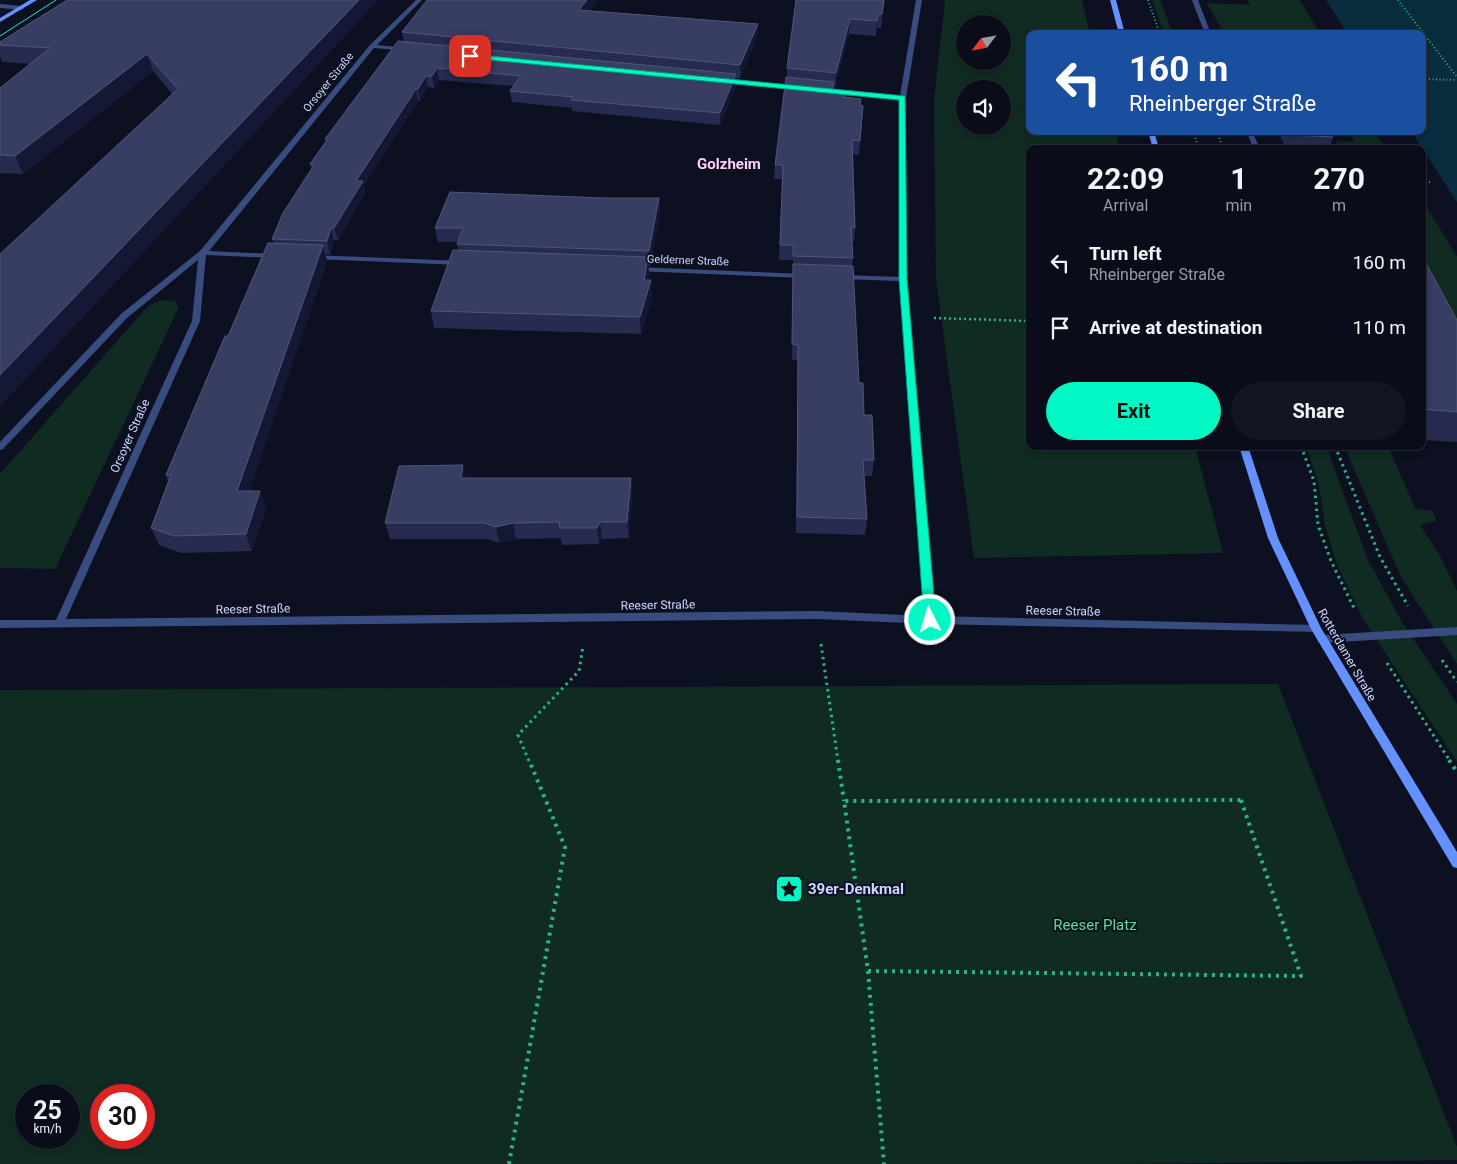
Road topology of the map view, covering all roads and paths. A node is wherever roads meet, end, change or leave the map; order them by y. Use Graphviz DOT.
graph roads {
  1 [pos="34,0"];
  2 [pos="419,0"];
  3 [pos="919,0"];
  4 [pos="1112,0"];
  5 [pos="1148,0"];
  6 [pos="1195,0"];
  7 [pos="1398,0"];
  8 [pos="0,6"];
  9 [pos="21,8"];
  10 [pos="0,20"];
  11 [pos="1121,30"];
  12 [pos="1159,30"];
  13 [pos="1206,30"];
  14 [pos="1420,30"];
  15 [pos="1426,37"];
  16 [pos="372,46"];
  17 [pos="411,50"];
  18 [pos="1426,79"];
  19 [pos="1457,79"];
  20 [pos="716,80"];
  21 [pos="805,88"];
  22 [pos="814,89"];
  23 [pos="903,98"];
  24 [pos="1426,181"];
  25 [pos="1431,182"];
  26 [pos="203,253"];
  27 [pos="282,256"];
  28 [pos="302,257"];
  29 [pos="469,263"];
  30 [pos="627,269"];
  31 [pos="814,276"];
  32 [pos="834,277"];
  33 [pos="903,279"];
  34 [pos="906,317"];
  35 [pos="1026,321"];
  36 [pos="0,448"];
  37 [pos="1244,450"];
  38 [pos="1302,450"];
  39 [pos="1337,450"];
  40 [pos="817,615"];
  41 [pos="586,618"];
  42 [pos="930,620"];
  43 [pos="0,624"];
  44 [pos="59,624"];
  45 [pos="1316,629"];
  46 [pos="1457,631"];
  47 [pos="1424,634"];
  48 [pos="1370,637"];
  49 [pos="1322,639"];
  50 [pos="1457,772"];
  51 [pos="844,801"];
  52 [pos="1457,863"];
  53 [pos="868,971"];
  54 [pos="509,1164"];
  55 [pos="884,1164"];
  1 -- 9 [label="street"];
  2 -- 16 [label="street, Orsoyer Straße"];
  3 -- 23 [label="street"];
  4 -- 11 [label="street"];
  5 -- 12 [label="path"];
  6 -- 13 [label="street"];
  7 -- 14 [label="path"];
  8 -- 9 [label="street"];
  9 -- 10 [label="street"];
  15 -- 19 [label="path"];
  16 -- 17 [label="street"];
  16 -- 26 [label="street, Orsoyer Straße"];
  18 -- 19 [label="path"];
  20 -- 21 [label="street"];
  22 -- 23 [label="street"];
  23 -- 33 [label="street"];
  24 -- 25 [label="path"];
  26 -- 27 [label="street"];
  26 -- 36 [label="street, Orsoyer Straße"];
  26 -- 44 [label="street, Orsoyer Straße"];
  28 -- 29 [label="street"];
  30 -- 31 [label="street, Gelderner Straße"];
  32 -- 33 [label="street"];
  33 -- 34 [label="street"];
  34 -- 35 [label="path"];
  34 -- 42 [label="street"];
  37 -- 45 [label="street, Rotterdamer Straße"];
  38 -- 48 [label="path"];
  39 -- 47 [label="path"];
  40 -- 41 [label="street, Reeser Straße"];
  40 -- 42 [label="street, Reeser Straße"];
  40 -- 51 [label="path"];
  41 -- 44 [label="street, Reeser Straße"];
  41 -- 54 [label="path"];
  42 -- 45 [label="street, Reeser Straße"];
  43 -- 44 [label="street, Reeser Straße"];
  45 -- 49 [label="street, Rotterdamer Straße"];
  46 -- 47 [label="street"];
  47 -- 48 [label="street"];
  48 -- 49 [label="street"];
  48 -- 50 [label="path"];
  49 -- 52 [label="street, Rotterdamer Straße"];
  51 -- 53 [label="path"];
  51 -- 53 [label="path"];
  53 -- 55 [label="path"];
}
